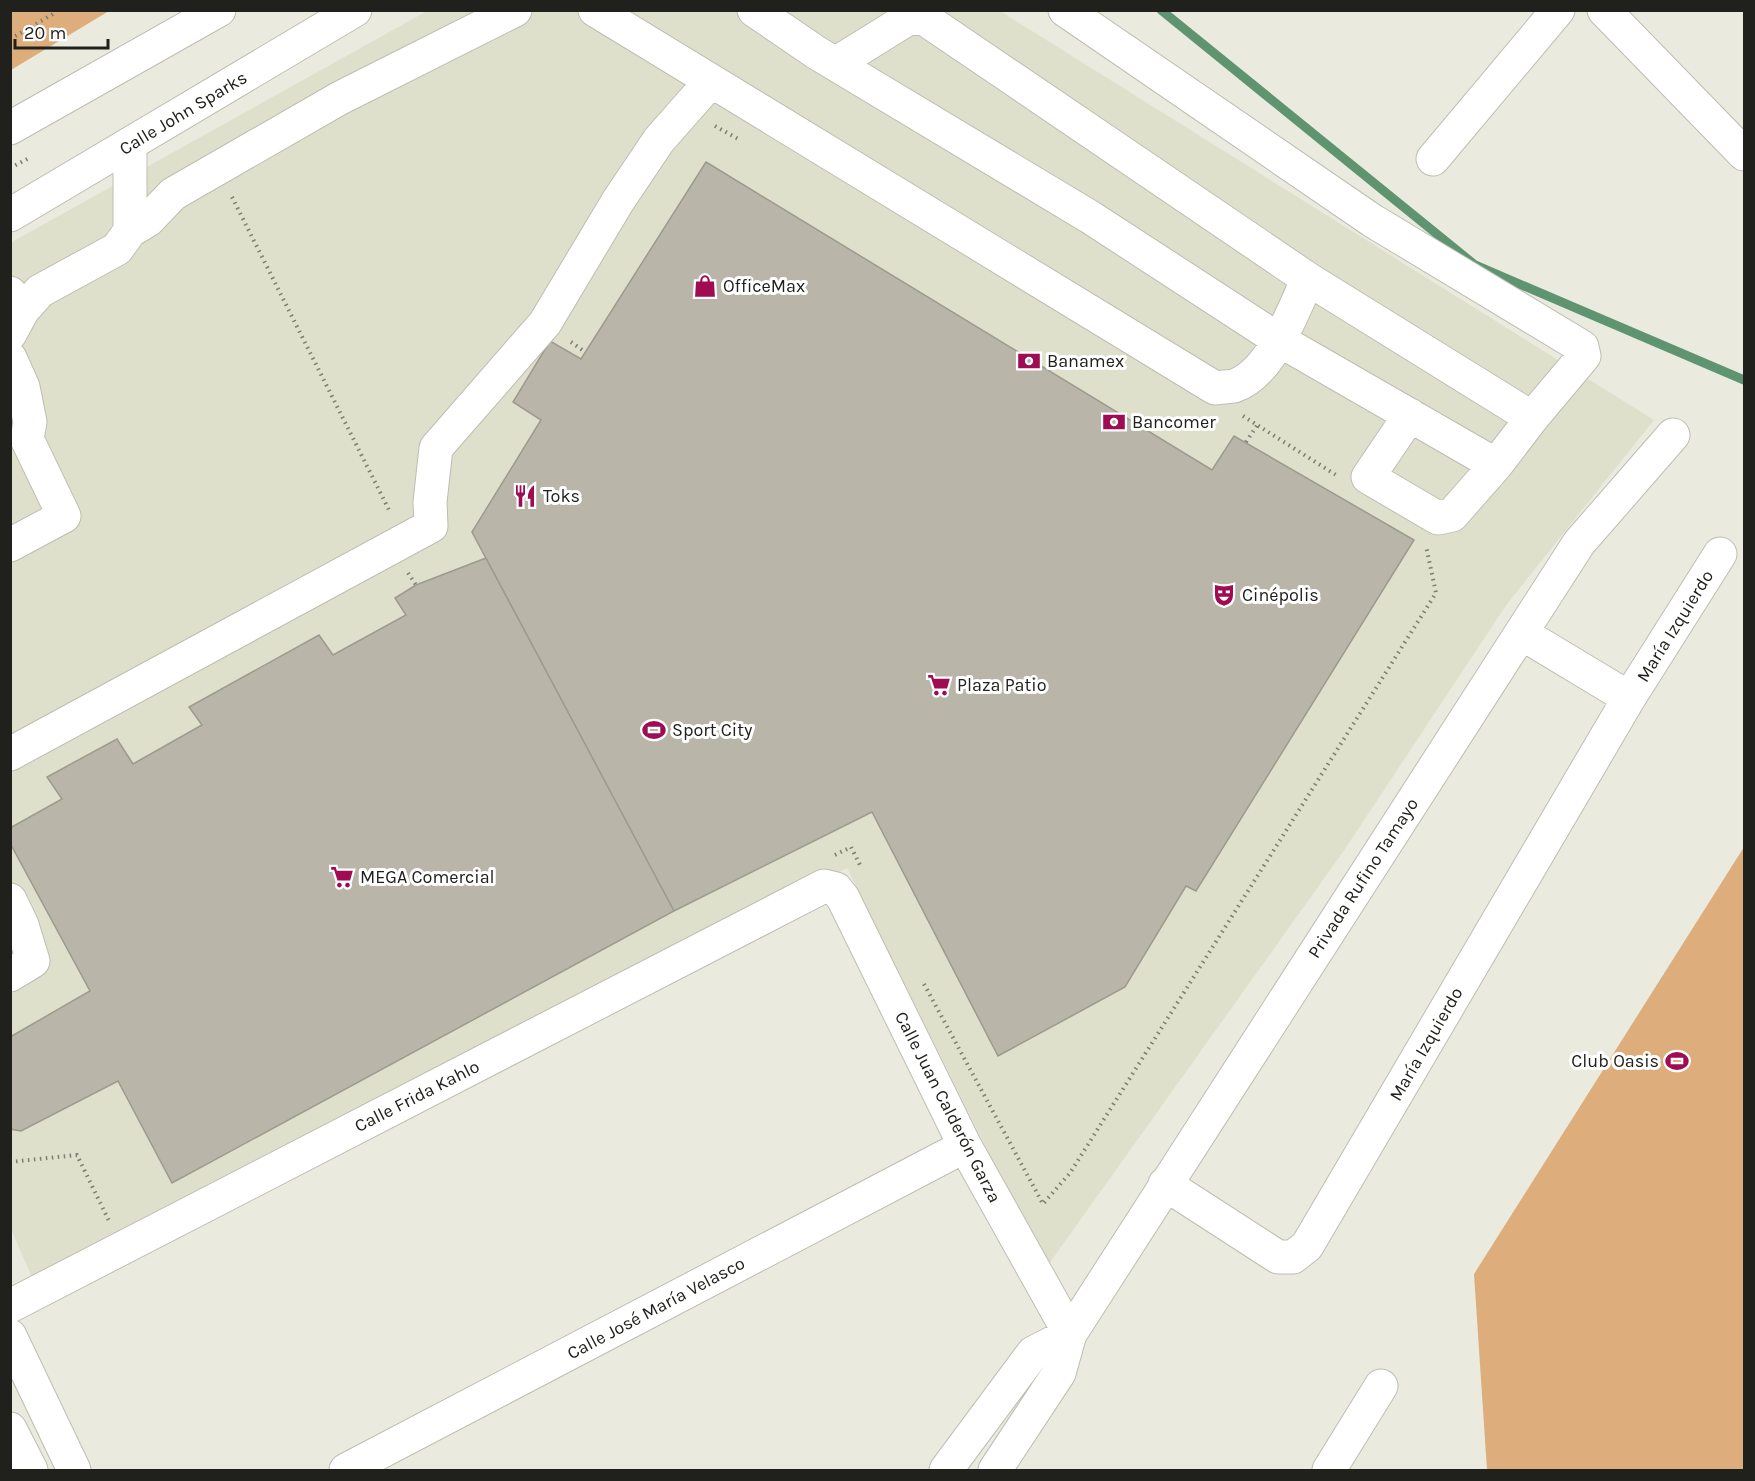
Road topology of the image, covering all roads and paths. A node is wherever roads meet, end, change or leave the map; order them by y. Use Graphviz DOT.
graph roads {
  1 [pos="51,10"];
  2 [pos="219,10"];
  3 [pos="355,10"];
  4 [pos="516,10"];
  5 [pos="595,10"];
  6 [pos="754,10"];
  7 [pos="1065,10"];
  8 [pos="1558,10"];
  9 [pos="1604,10"];
  10 [pos="10,39"];
  11 [pos="835,64"];
  12 [pos="711,81"];
  13 [pos="712,124"];
  14 [pos="10,128"];
  15 [pos="743,141"];
  16 [pos="130,144"];
  17 [pos="1744,154"];
  18 [pos="1433,159"];
  19 [pos="217,168"];
  20 [pos="10,215"];
  21 [pos="130,231"];
  22 [pos="1308,279"];
  23 [pos="15,312"];
  24 [pos="1279,340"];
  25 [pos="10,358"];
  26 [pos="1238,414"];
  27 [pos="1410,415"];
  28 [pos="1532,417"];
  29 [pos="1673,435"];
  30 [pos="1246,442"];
  31 [pos="1496,465"];
  32 [pos="10,545"];
  33 [pos="393,547"];
  34 [pos="1720,554"];
  35 [pos="416,585"];
  36 [pos="1521,633"];
  37 [pos="1629,698"];
  38 [pos="10,754"];
  39 [pos="824,886"];
  40 [pos="10,900"];
  41 [pos="10,975"];
  42 [pos="965,1146"];
  43 [pos="1165,1184"];
  44 [pos="10,1306"];
  45 [pos="1070,1334"];
  46 [pos="10,1336"];
  47 [pos="1381,1386"];
  48 [pos="10,1429"];
  49 [pos="31,1470"];
  50 [pos="74,1470"];
  51 [pos="346,1470"];
  52 [pos="945,1470"];
  53 [pos="995,1470"];
  54 [pos="1329,1470"];
  1 -- 10 [label="path"];
  2 -- 14 [label="street"];
  3 -- 16 [label="street, Calle John Sparks"];
  4 -- 19 [label="street"];
  5 -- 12 [label="street"];
  6 -- 11 [label="street"];
  7 -- 28 [label="street"];
  8 -- 18 [label="street"];
  9 -- 17 [label="street"];
  11 -- 22 [label="street"];
  11 -- 24 [label="street"];
  12 -- 24 [label="street"];
  12 -- 33 [label="street"];
  13 -- 15 [label="path"];
  16 -- 20 [label="street, Calle John Sparks"];
  16 -- 21 [label="street"];
  19 -- 21 [label="street"];
  19 -- 33 [label="path"];
  21 -- 23 [label="street"];
  22 -- 24 [label="street"];
  22 -- 28 [label="street"];
  24 -- 27 [label="street"];
  25 -- 32 [label="street"];
  26 -- 30 [label="path"];
  27 -- 31 [label="street"];
  27 -- 31 [label="street"];
  28 -- 31 [label="street"];
  29 -- 36 [label="street, Privada Rufino Tamayo"];
  33 -- 35 [label="path"];
  33 -- 38 [label="street"];
  34 -- 37 [label="street, María Izquierdo"];
  36 -- 37 [label="street, María Izquierdo"];
  36 -- 43 [label="street, Privada Rufino Tamayo"];
  37 -- 43 [label="street, María Izquierdo"];
  39 -- 42 [label="street, Calle Juan Calderón Garza"];
  39 -- 44 [label="street, Calle Frida Kahlo"];
  40 -- 41 [label="street"];
  42 -- 45 [label="street, Calle Juan Calderón Garza"];
  42 -- 51 [label="street, Calle José María Velasco"];
  43 -- 45 [label="street, Privada Rufino Tamayo"];
  45 -- 52 [label="street"];
  45 -- 53 [label="street"];
  46 -- 50 [label="street"];
  47 -- 54 [label="street"];
  48 -- 49 [label="street"];
}
